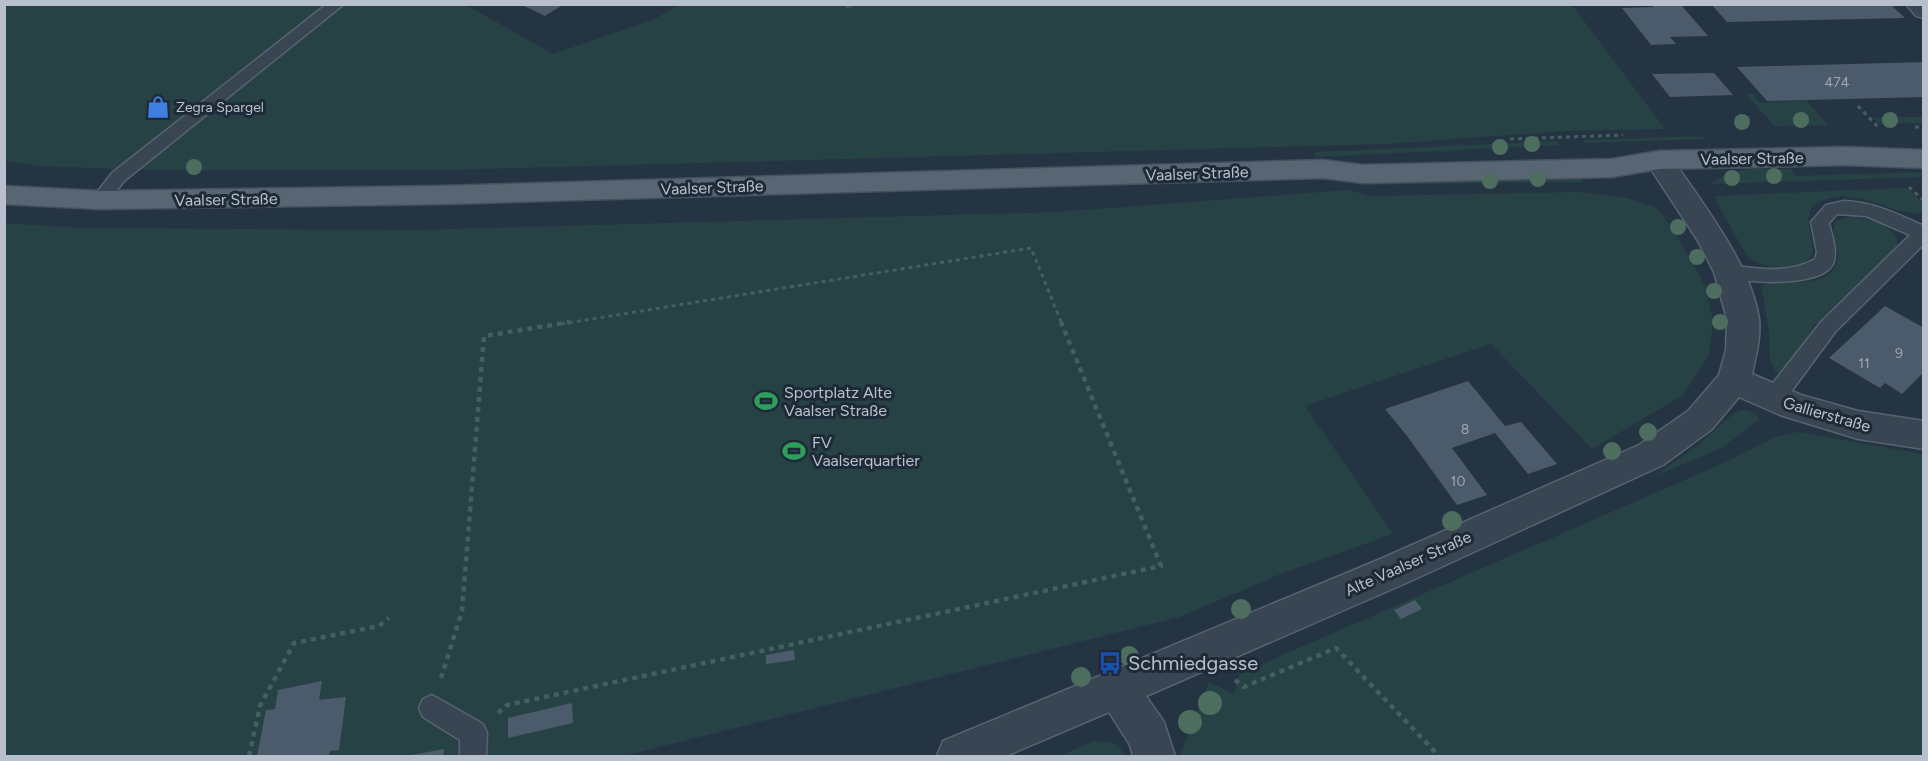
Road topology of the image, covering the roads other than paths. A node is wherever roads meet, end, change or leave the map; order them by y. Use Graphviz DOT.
graph roads {
  1 [pos="337,4"];
  2 [pos="1917,4"];
  3 [pos="1923,11"];
  4 [pos="1923,142"];
  5 [pos="1845,156"];
  6 [pos="1923,159"];
  7 [pos="1659,160"];
  8 [pos="4,195"];
  9 [pos="100,200"];
  10 [pos="1923,233"];
  11 [pos="1729,272"];
  12 [pos="1734,380"];
  13 [pos="1774,398"];
  14 [pos="1923,435"];
  15 [pos="1117,687"];
  16 [pos="432,708"];
  17 [pos="474,745"];
  18 [pos="958,756"];
  19 [pos="1154,756"];
  1 -- 9 [label="lane"];
  2 -- 3 [label="street"];
  4 -- 5 [label="main road, Vaalser Straße"];
  5 -- 6 [label="main road, Vaalser Straße"];
  5 -- 7 [label="main road, Vaalser Straße"];
  7 -- 9 [label="main road, Vaalser Straße"];
  7 -- 11 [label="street, Alte Vaalser Straße"];
  8 -- 9 [label="main road, Vaalser Straße"];
  10 -- 11 [label="lane"];
  10 -- 13 [label="lane"];
  11 -- 12 [label="street, Alte Vaalser Straße"];
  12 -- 13 [label="street, Gallierstraße"];
  12 -- 15 [label="street, Alte Vaalser Straße"];
  13 -- 14 [label="street, Gallierstraße"];
  15 -- 18 [label="street, Alte Vaalser Straße"];
  15 -- 19 [label="street"];
  16 -- 17 [label="lane"];
}
